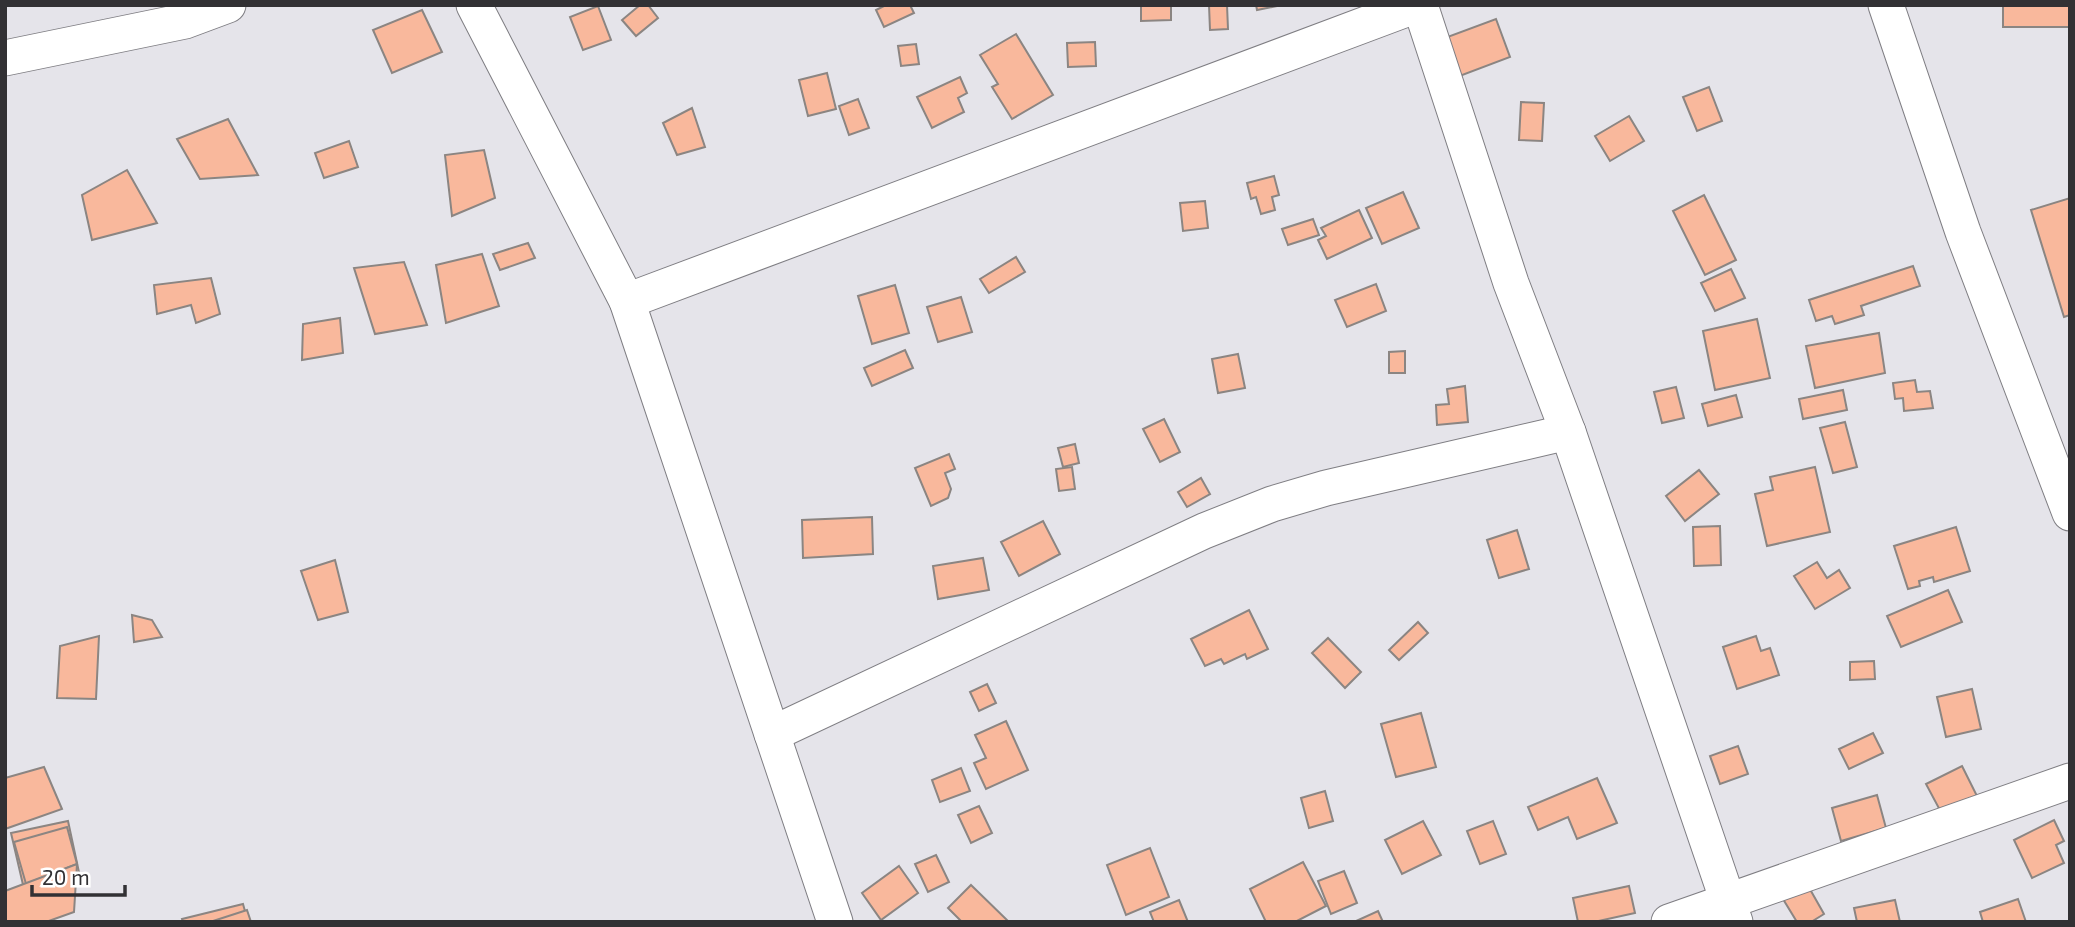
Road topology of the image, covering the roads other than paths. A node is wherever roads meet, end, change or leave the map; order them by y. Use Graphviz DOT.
graph roads {
  1 [pos="228,5"];
  2 [pos="474,5"];
  3 [pos="1418,5"];
  4 [pos="1886,5"];
  5 [pos="5,58"];
  6 [pos="627,301"];
  7 [pos="1568,432"];
  8 [pos="2070,513"];
  9 [pos="772,734"];
  10 [pos="2070,781"];
  11 [pos="1732,911"];
  12 [pos="835,922"];
  13 [pos="1669,922"];
  1 -- 5 [label="street"];
  2 -- 6 [label="street"];
  3 -- 6 [label="street"];
  3 -- 7 [label="street"];
  4 -- 8 [label="street"];
  6 -- 9 [label="street"];
  7 -- 9 [label="street"];
  7 -- 11 [label="street"];
  9 -- 12 [label="street"];
  10 -- 11 [label="street"];
  11 -- 13 [label="street"];
}
